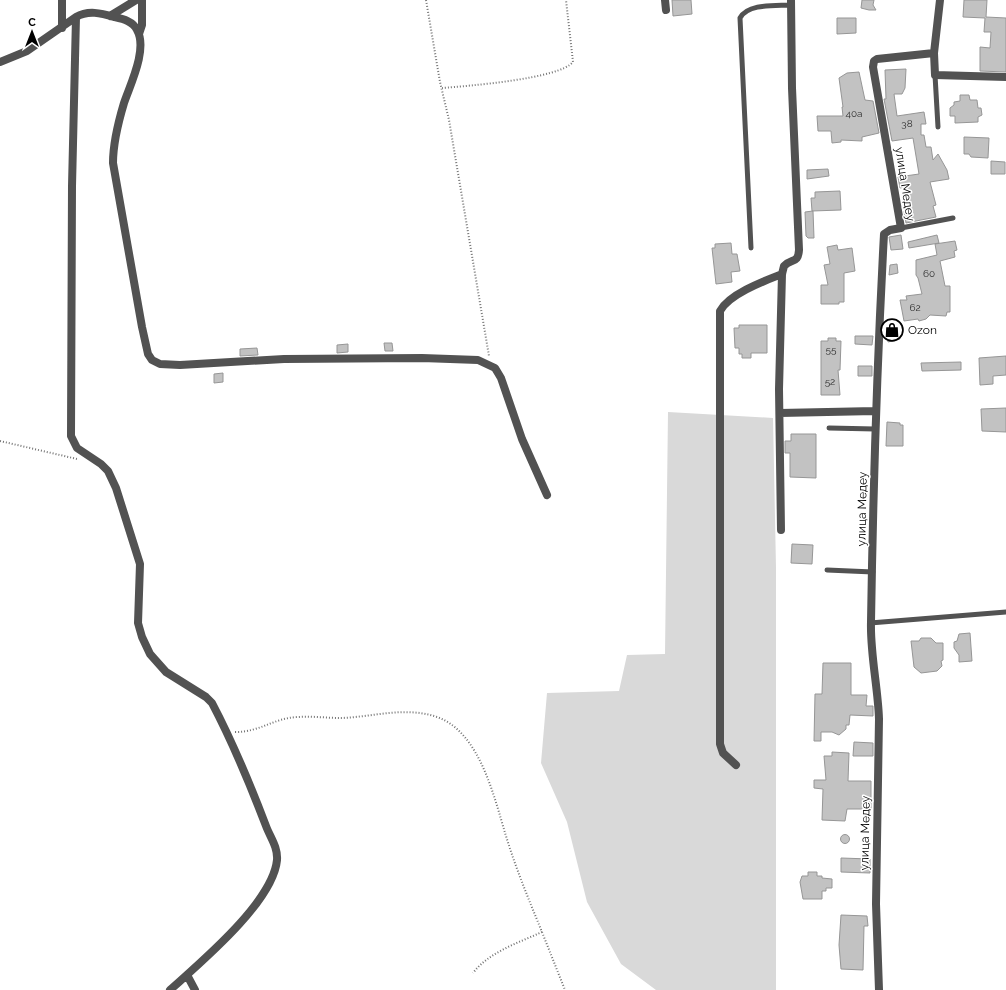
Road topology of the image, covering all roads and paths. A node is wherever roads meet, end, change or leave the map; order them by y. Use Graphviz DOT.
graph roads {
  1 [pos="62,0"];
  2 [pos="136,0"];
  3 [pos="142,0"];
  4 [pos="426,0"];
  5 [pos="566,0"];
  6 [pos="665,0"];
  7 [pos="940,0"];
  8 [pos="791,3"];
  9 [pos="666,10"];
  10 [pos="110,16"];
  11 [pos="76,18"];
  12 [pos="62,28"];
  13 [pos="139,34"];
  14 [pos="934,53"];
  15 [pos="0,62"];
  16 [pos="935,75"];
  17 [pos="1006,76"];
  18 [pos="442,88"];
  19 [pos="938,127"];
  20 [pos="953,218"];
  21 [pos="901,228"];
  22 [pos="751,248"];
  23 [pos="782,274"];
  24 [pos="488,350"];
  25 [pos="875,411"];
  26 [pos="780,413"];
  27 [pos="829,428"];
  28 [pos="875,429"];
  29 [pos="0,441"];
  30 [pos="81,460"];
  31 [pos="547,495"];
  32 [pos="781,530"];
  33 [pos="827,570"];
  34 [pos="872,572"];
  35 [pos="1006,612"];
  36 [pos="870,623"];
  37 [pos="226,730"];
  38 [pos="736,765"];
  39 [pos="542,932"];
  40 [pos="473,973"];
  41 [pos="187,975"];
  42 [pos="170,990"];
  43 [pos="195,990"];
  44 [pos="565,990"];
  45 [pos="879,990"];
  1 -- 12 [label="street"];
  2 -- 10 [label="street"];
  3 -- 13 [label="street"];
  4 -- 18 [label="path"];
  5 -- 18 [label="path"];
  6 -- 9 [label="street"];
  7 -- 14 [label="street"];
  8 -- 22 [label="lane"];
  8 -- 23 [label="street"];
  10 -- 11 [label="street"];
  10 -- 13 [label="street"];
  11 -- 12 [label="street"];
  11 -- 37 [label="street"];
  12 -- 15 [label="street"];
  13 -- 31 [label="street"];
  14 -- 16 [label="street"];
  14 -- 21 [label="street, улица Медеу"];
  16 -- 17 [label="street"];
  16 -- 19 [label="lane"];
  18 -- 24 [label="path"];
  20 -- 21 [label="lane"];
  21 -- 25 [label="street, улица Медеу"];
  23 -- 26 [label="street"];
  23 -- 38 [label="street"];
  25 -- 26 [label="street"];
  25 -- 28 [label="street, улица Медеу"];
  26 -- 32 [label="street"];
  27 -- 28 [label="lane"];
  28 -- 34 [label="street, улица Медеу"];
  29 -- 30 [label="path"];
  33 -- 34 [label="lane"];
  34 -- 36 [label="street, улица Медеу"];
  35 -- 36 [label="lane"];
  36 -- 45 [label="street, улица Медеу"];
  37 -- 39 [label="path"];
  37 -- 41 [label="street"];
  39 -- 40 [label="path"];
  39 -- 44 [label="path"];
  41 -- 42 [label="street"];
  41 -- 43 [label="street"];
}
